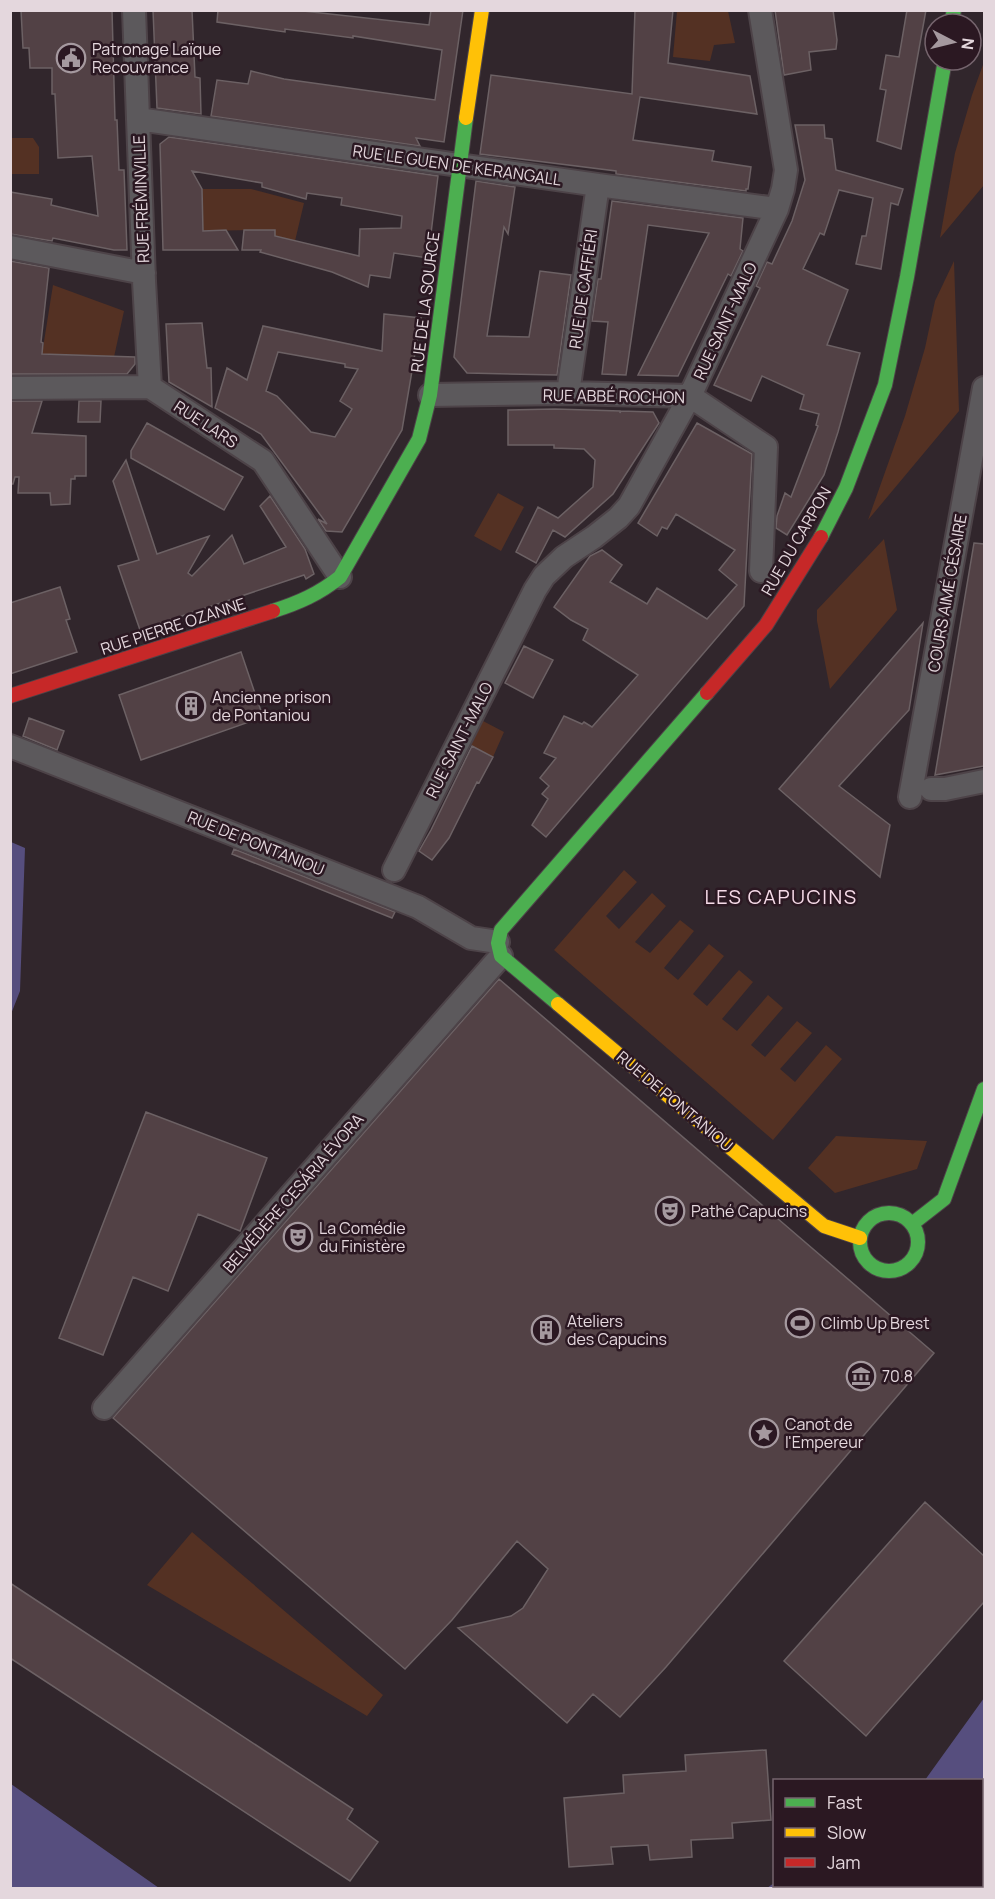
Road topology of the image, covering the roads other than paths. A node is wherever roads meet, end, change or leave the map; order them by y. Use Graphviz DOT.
graph roads {
  1 [pos="134,10"];
  2 [pos="482,10"];
  3 [pos="760,10"];
  4 [pos="943,72"];
  5 [pos="138,119"];
  6 [pos="459,165"];
  7 [pos="598,186"];
  8 [pos="777,209"];
  9 [pos="10,247"];
  10 [pos="144,273"];
  11 [pos="150,387"];
  12 [pos="10,388"];
  13 [pos="984,388"];
  14 [pos="568,393"];
  15 [pos="430,395"];
  16 [pos="690,396"];
  17 [pos="761,571"];
  18 [pos="340,577"];
  19 [pos="10,696"];
  20 [pos="10,746"];
  21 [pos="984,781"];
  22 [pos="394,870"];
  23 [pos="499,949"];
  24 [pos="984,1089"];
  25 [pos="912,1224"];
  26 [pos="860,1238"];
  27 [pos="104,1408"];
  1 -- 5 [label="street, RUE FRÉMINVILLE"];
  2 -- 6 [label="street, RUE DE LA SOURCE"];
  3 -- 8 [label="street, RUE SAINT-MALO"];
  4 -- 23 [label="street, RUE DU CARPON"];
  5 -- 6 [label="street, RUE LE GUEN DE KERANGALL"];
  5 -- 10 [label="street, RUE FRÉMINVILLE"];
  6 -- 7 [label="street, RUE LE GUEN DE KERANGALL"];
  6 -- 15 [label="street, RUE DE LA SOURCE"];
  7 -- 8 [label="street, RUE LE GUEN DE KERANGALL"];
  7 -- 14 [label="street, RUE DE CAFFIÉRI"];
  8 -- 16 [label="street, RUE SAINT-MALO"];
  9 -- 10 [label="street"];
  10 -- 11 [label="street, RUE FRÉMINVILLE"];
  11 -- 12 [label="street"];
  11 -- 18 [label="street, RUE LARS"];
  13 -- 21 [label="street, COURS AIMÉ CÉSAIRE"];
  14 -- 15 [label="street, RUE ABBÉ ROCHON"];
  14 -- 16 [label="street, RUE ABBÉ ROCHON"];
  15 -- 18 [label="street, RUE DE LA SOURCE"];
  16 -- 17 [label="street, RUE ABBÉ ROCHON"];
  16 -- 22 [label="street, RUE SAINT-MALO"];
  18 -- 19 [label="street, RUE PIERRE OZANNE"];
  20 -- 23 [label="street, RUE DE PONTANIOU"];
  23 -- 26 [label="street, RUE DE PONTANIOU"];
  23 -- 27 [label="street, BELVÉDÈRE CESÁRIA ÉVORA"];
  24 -- 25 [label="street"];
  25 -- 26 [label="street"];
  25 -- 26 [label="street"];
}
